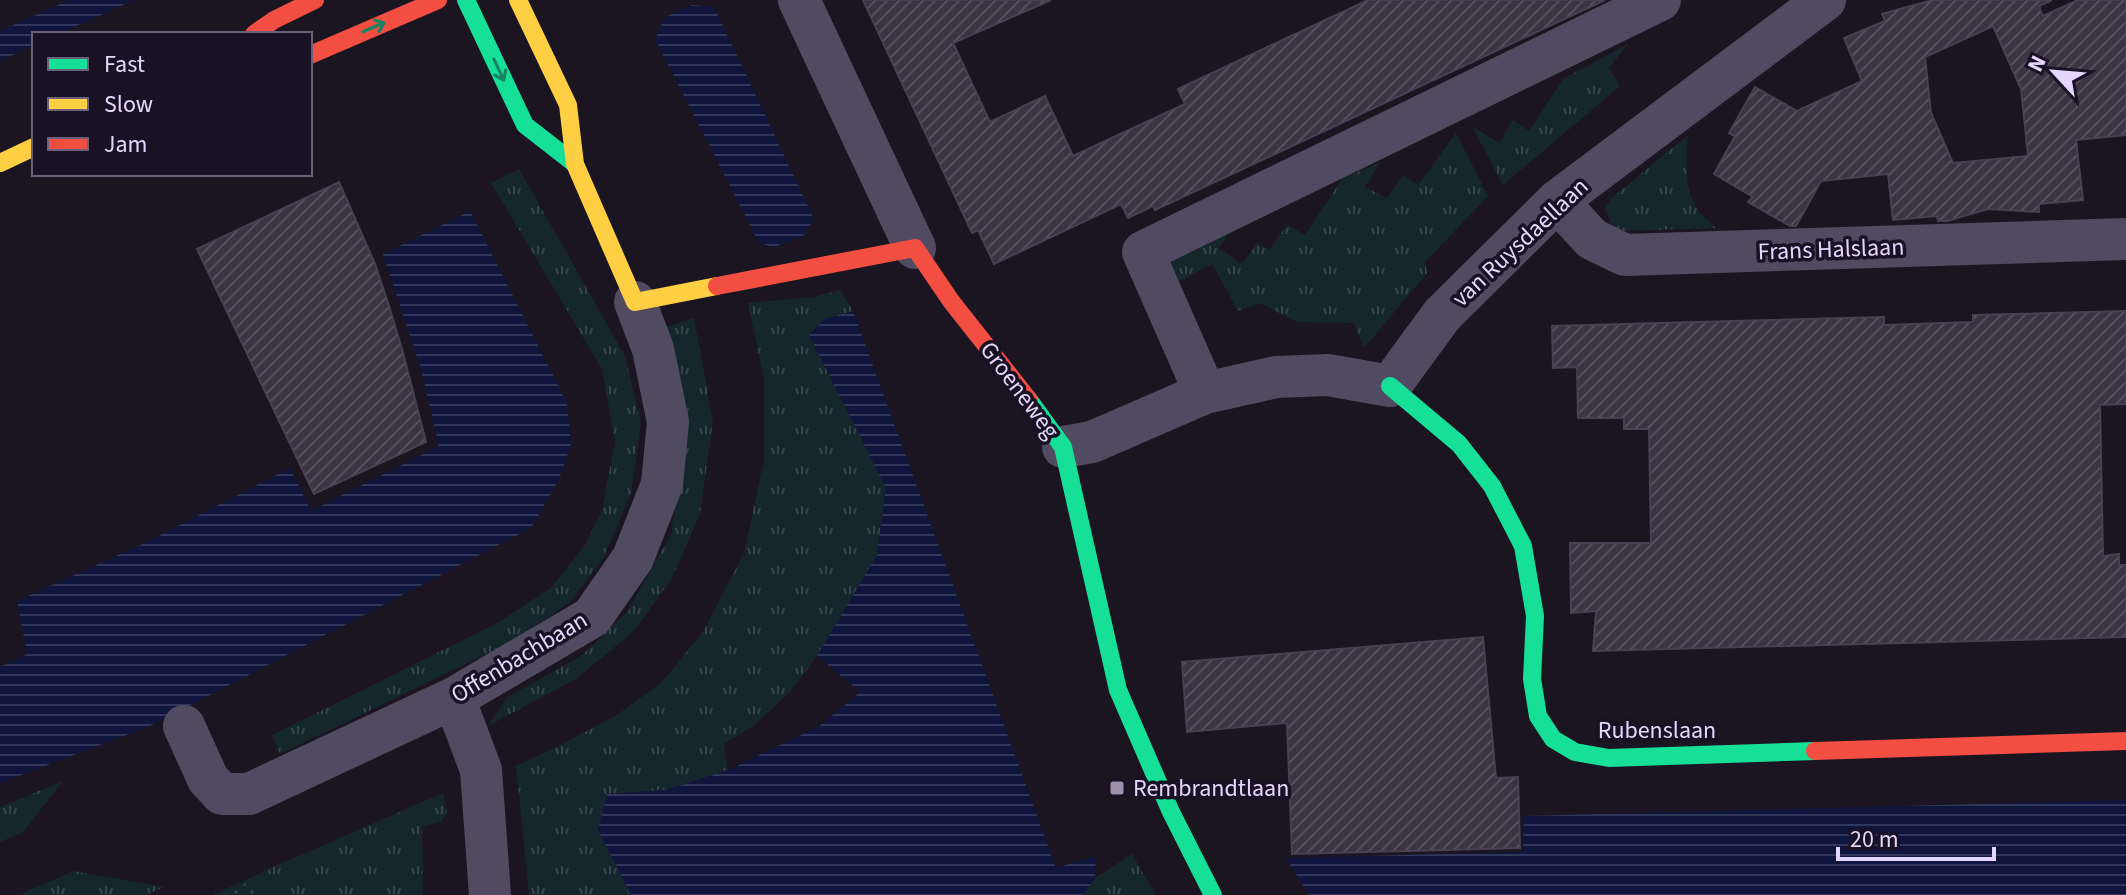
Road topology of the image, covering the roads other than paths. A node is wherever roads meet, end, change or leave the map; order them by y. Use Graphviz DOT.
graph roads {
  1 [pos="315,0"];
  2 [pos="438,0"];
  3 [pos="466,0"];
  4 [pos="518,0"];
  5 [pos="799,0"];
  6 [pos="1660,0"];
  7 [pos="1821,1"];
  8 [pos="257,32"];
  9 [pos="312,54"];
  10 [pos="32,148"];
  11 [pos="0,163"];
  12 [pos="575,164"];
  13 [pos="1557,201"];
  14 [pos="2126,239"];
  15 [pos="915,248"];
  16 [pos="635,302"];
  17 [pos="1390,386"];
  18 [pos="1205,393"];
  19 [pos="1063,447"];
  20 [pos="454,698"];
  21 [pos="184,726"];
  22 [pos="2126,741"];
  23 [pos="490,895"];
  24 [pos="1213,895"];
  1 -- 8 [label="street"];
  9 -- 2 [label="street, one-way"];
  3 -- 12 [label="street, Offenbachbaan, one-way"];
  4 -- 12 [label="street, Offenbachbaan"];
  5 -- 15 [label="street, Groeneweg"];
  6 -- 18 [label="street"];
  7 -- 13 [label="street, van Ruysdaellaan"];
  10 -- 11 [label="street"];
  12 -- 16 [label="street, Offenbachbaan"];
  13 -- 14 [label="street, Frans Halslaan"];
  13 -- 17 [label="street, van Ruysdaellaan"];
  15 -- 16 [label="street"];
  15 -- 19 [label="street, Groeneweg"];
  16 -- 20 [label="street, Offenbachbaan"];
  17 -- 18 [label="street"];
  17 -- 22 [label="street, Rubenslaan"];
  18 -- 19 [label="street"];
  19 -- 24 [label="street, Groeneweg"];
  20 -- 21 [label="street, Offenbachbaan"];
  20 -- 23 [label="street"];
}
